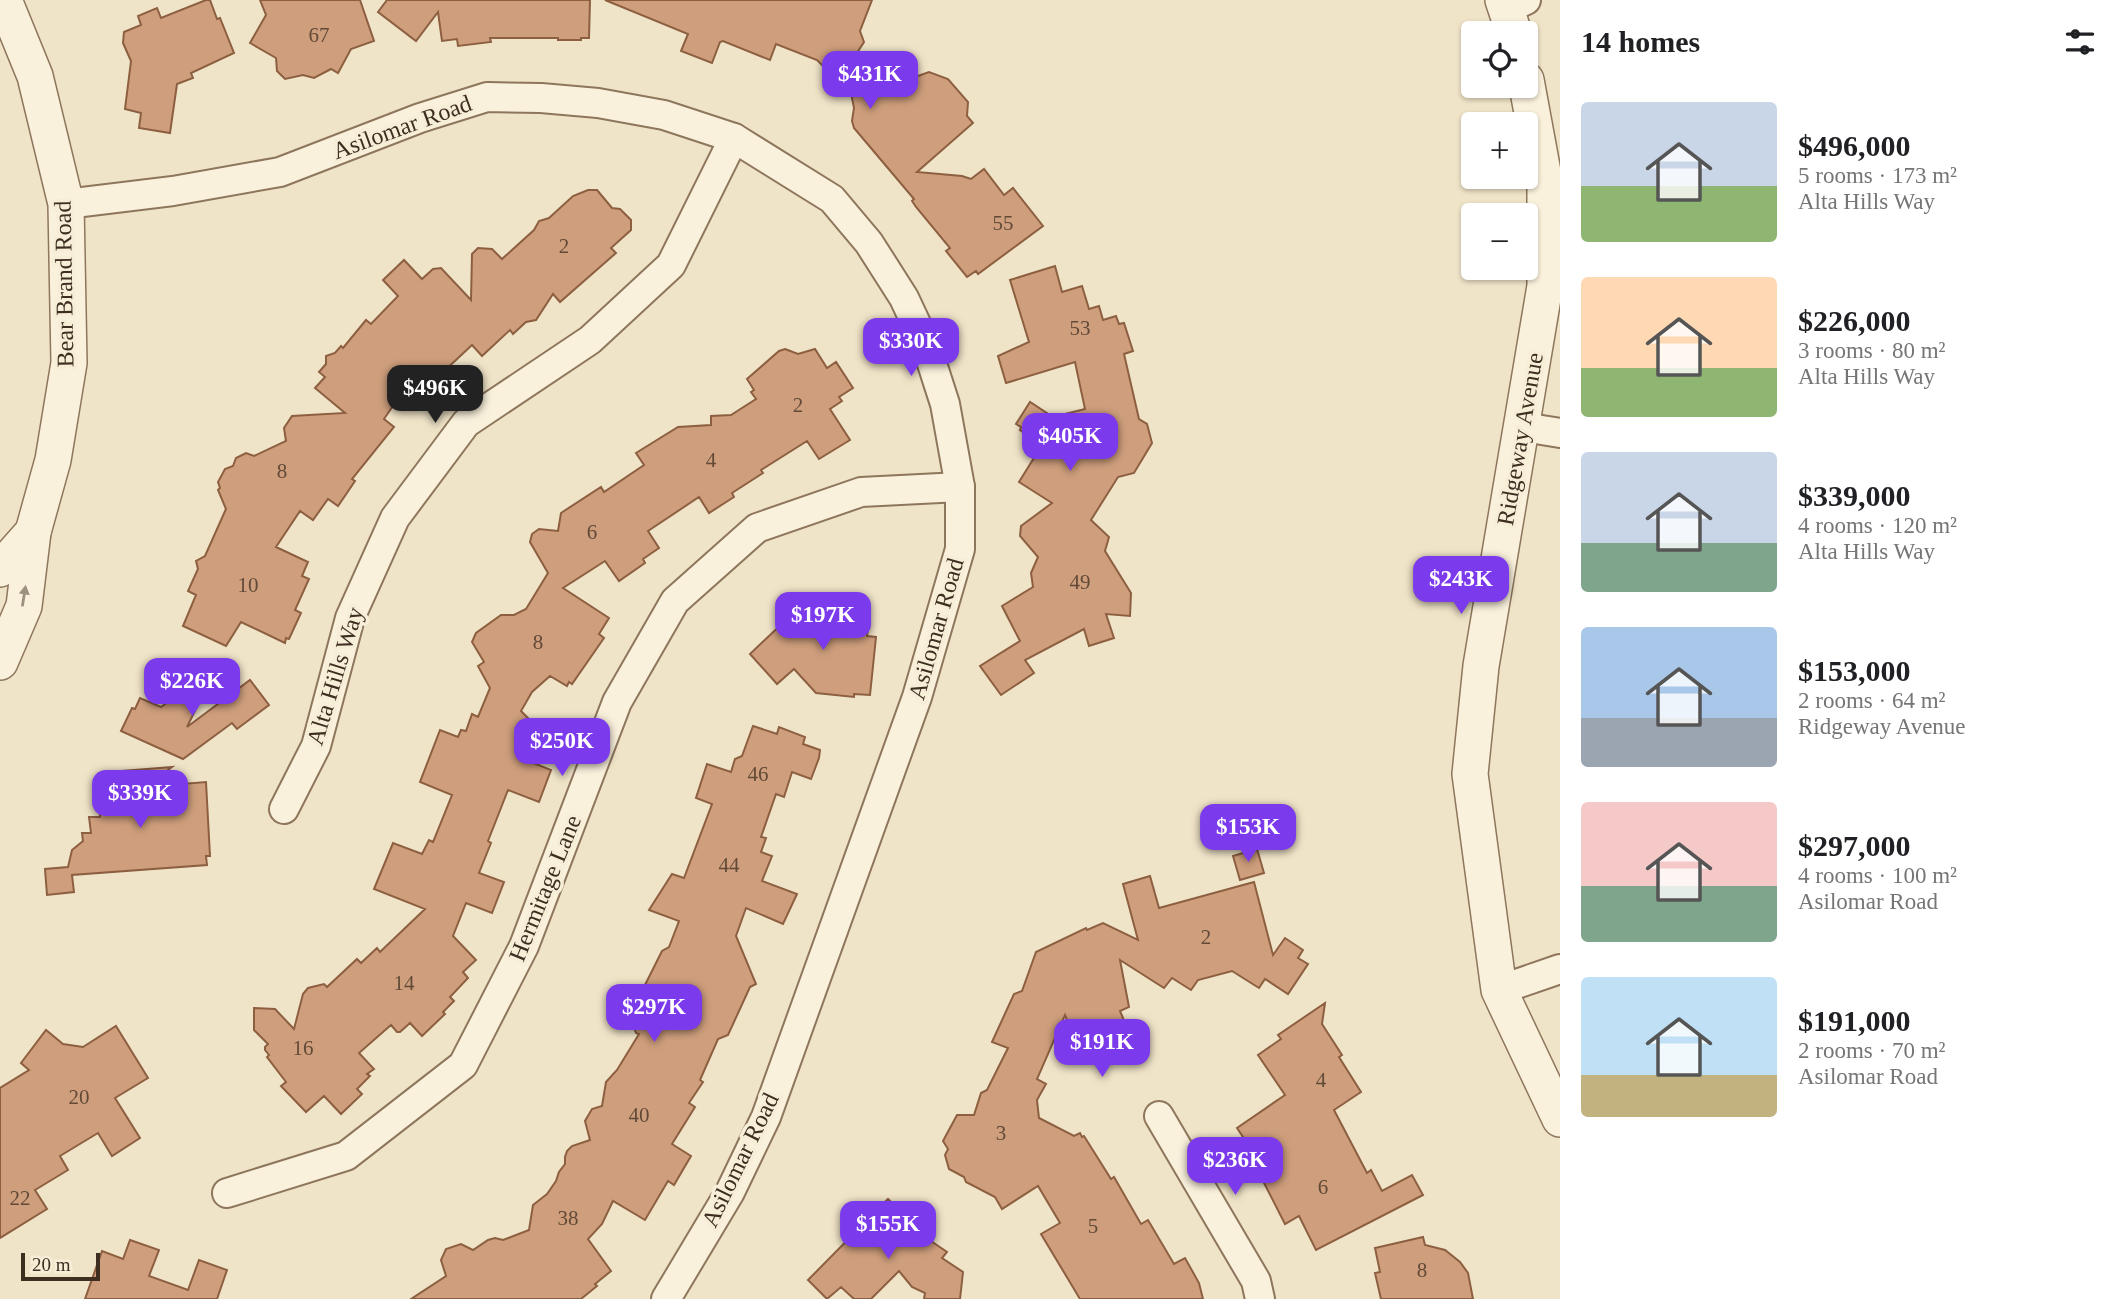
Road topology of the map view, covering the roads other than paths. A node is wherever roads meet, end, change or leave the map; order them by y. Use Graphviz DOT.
graph roads {
  1 [pos="4,0"];
  2 [pos="1529,98"];
  3 [pos="734,138"];
  4 [pos="66,204"];
  5 [pos="1523,427"];
  6 [pos="1560,433"];
  7 [pos="960,487"];
  8 [pos="33,532"];
  9 [pos="0,569"];
  10 [pos="0,662"];
  11 [pos="284,809"];
  12 [pos="1560,969"];
  13 [pos="1499,990"];
  14 [pos="1159,1116"];
  15 [pos="1560,1118"];
  16 [pos="226,1193"];
  17 [pos="666,1299"];
  18 [pos="1260,1299"];
  1 -- 4 [label="street, Bear Brand Road"];
  2 -- 5 [label="street, Ridgeway Avenue"];
  3 -- 4 [label="street, Asilomar Road"];
  3 -- 7 [label="street, Asilomar Road"];
  3 -- 11 [label="street, Alta Hills Way"];
  4 -- 8 [label="street, Bear Brand Road"];
  5 -- 6 [label="street"];
  5 -- 13 [label="street, Ridgeway Avenue"];
  7 -- 16 [label="street, Hermitage Lane"];
  7 -- 17 [label="street, Asilomar Road"];
  8 -- 9 [label="street, Bear Brand Road"];
  10 -- 8 [label="street, Bear Brand Road, one-way"];
  12 -- 13 [label="street"];
  13 -- 15 [label="street, Ridgeway Avenue"];
  14 -- 18 [label="street"];
}
